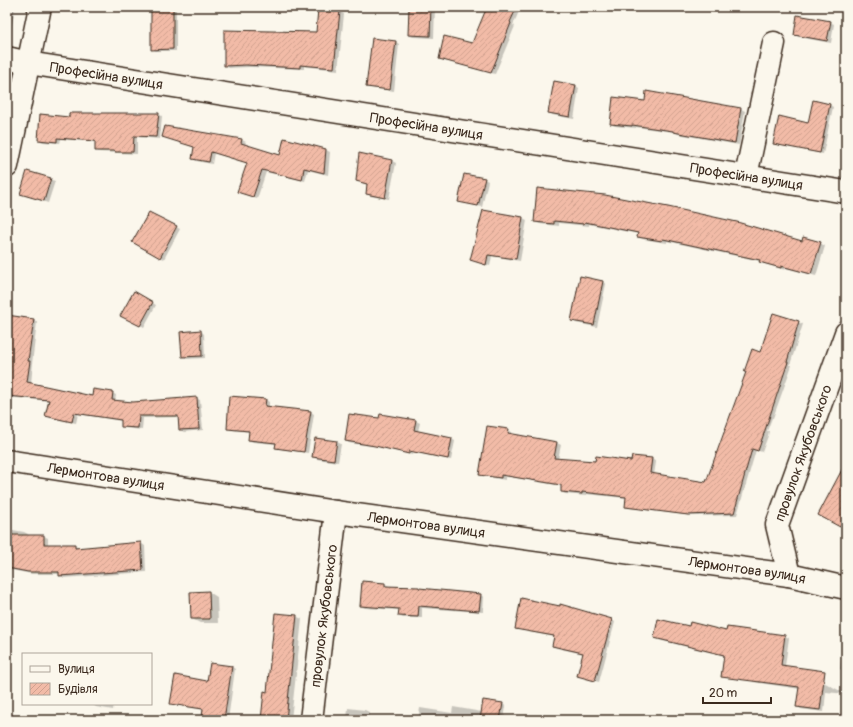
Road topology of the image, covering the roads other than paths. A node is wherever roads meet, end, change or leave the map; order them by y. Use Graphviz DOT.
graph roads {
  1 [pos="40,7"];
  2 [pos="774,43"];
  3 [pos="17,61"];
  4 [pos="7,166"];
  5 [pos="746,176"];
  6 [pos="846,192"];
  7 [pos="846,333"];
  8 [pos="7,461"];
  9 [pos="336,512"];
  10 [pos="789,575"];
  11 [pos="846,588"];
  12 [pos="311,720"];
  1 -- 3 [label="street"];
  2 -- 5 [label="street"];
  3 -- 4 [label="street"];
  3 -- 5 [label="street, Професійна вулиця"];
  5 -- 6 [label="street, Професійна вулиця"];
  7 -- 10 [label="street, провулок Якубовського"];
  8 -- 9 [label="street, Лермонтова вулиця"];
  9 -- 10 [label="street, Лермонтова вулиця"];
  9 -- 12 [label="street, провулок Якубовського"];
  10 -- 11 [label="street, Лермонтова вулиця"];
}
